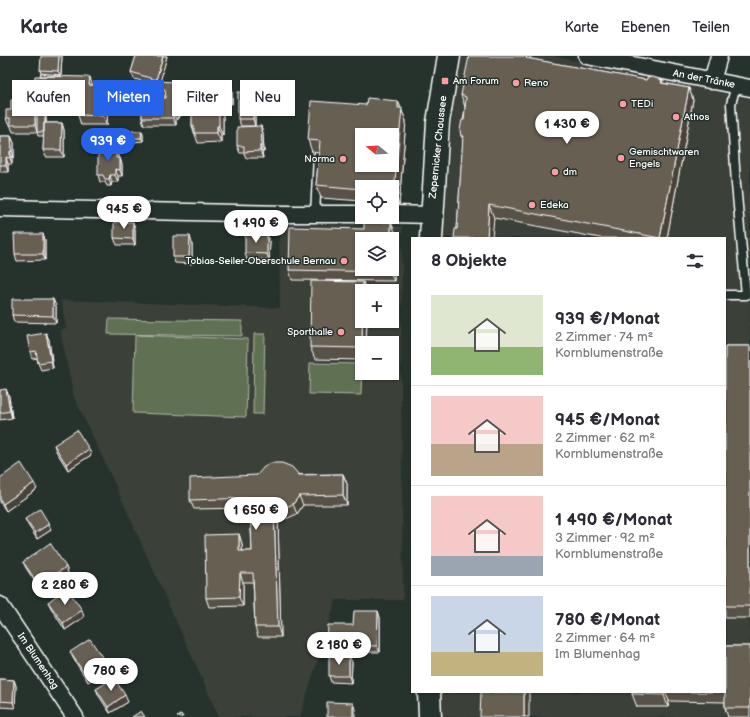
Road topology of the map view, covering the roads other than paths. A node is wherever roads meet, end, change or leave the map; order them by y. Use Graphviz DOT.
graph roads {
  1 [pos="449,56"];
  2 [pos="587,56"];
  3 [pos="719,56"];
  4 [pos="712,81"];
  5 [pos="743,87"];
  6 [pos="318,156"];
  7 [pos="0,208"];
  8 [pos="314,214"];
  9 [pos="355,214"];
  10 [pos="399,214"];
  11 [pos="432,215"];
  12 [pos="431,237"];
  13 [pos="726,295"];
  14 [pos="0,605"];
  15 [pos="429,693"];
  16 [pos="76,717"];
  17 [pos="430,717"];
  1 -- 11 [label="main road, Zepernicker Chaussee"];
  2 -- 4 [label="street, An der Tränke"];
  3 -- 4 [label="street"];
  4 -- 5 [label="street, An der Tränke"];
  5 -- 13 [label="lane"];
  6 -- 8 [label="lane"];
  7 -- 8 [label="street"];
  8 -- 9 [label="street"];
  10 -- 11 [label="street"];
  11 -- 12 [label="main road, Zepernicker Chaussee"];
  14 -- 16 [label="street, Im Blumenhag"];
  15 -- 17 [label="main road"];
}
